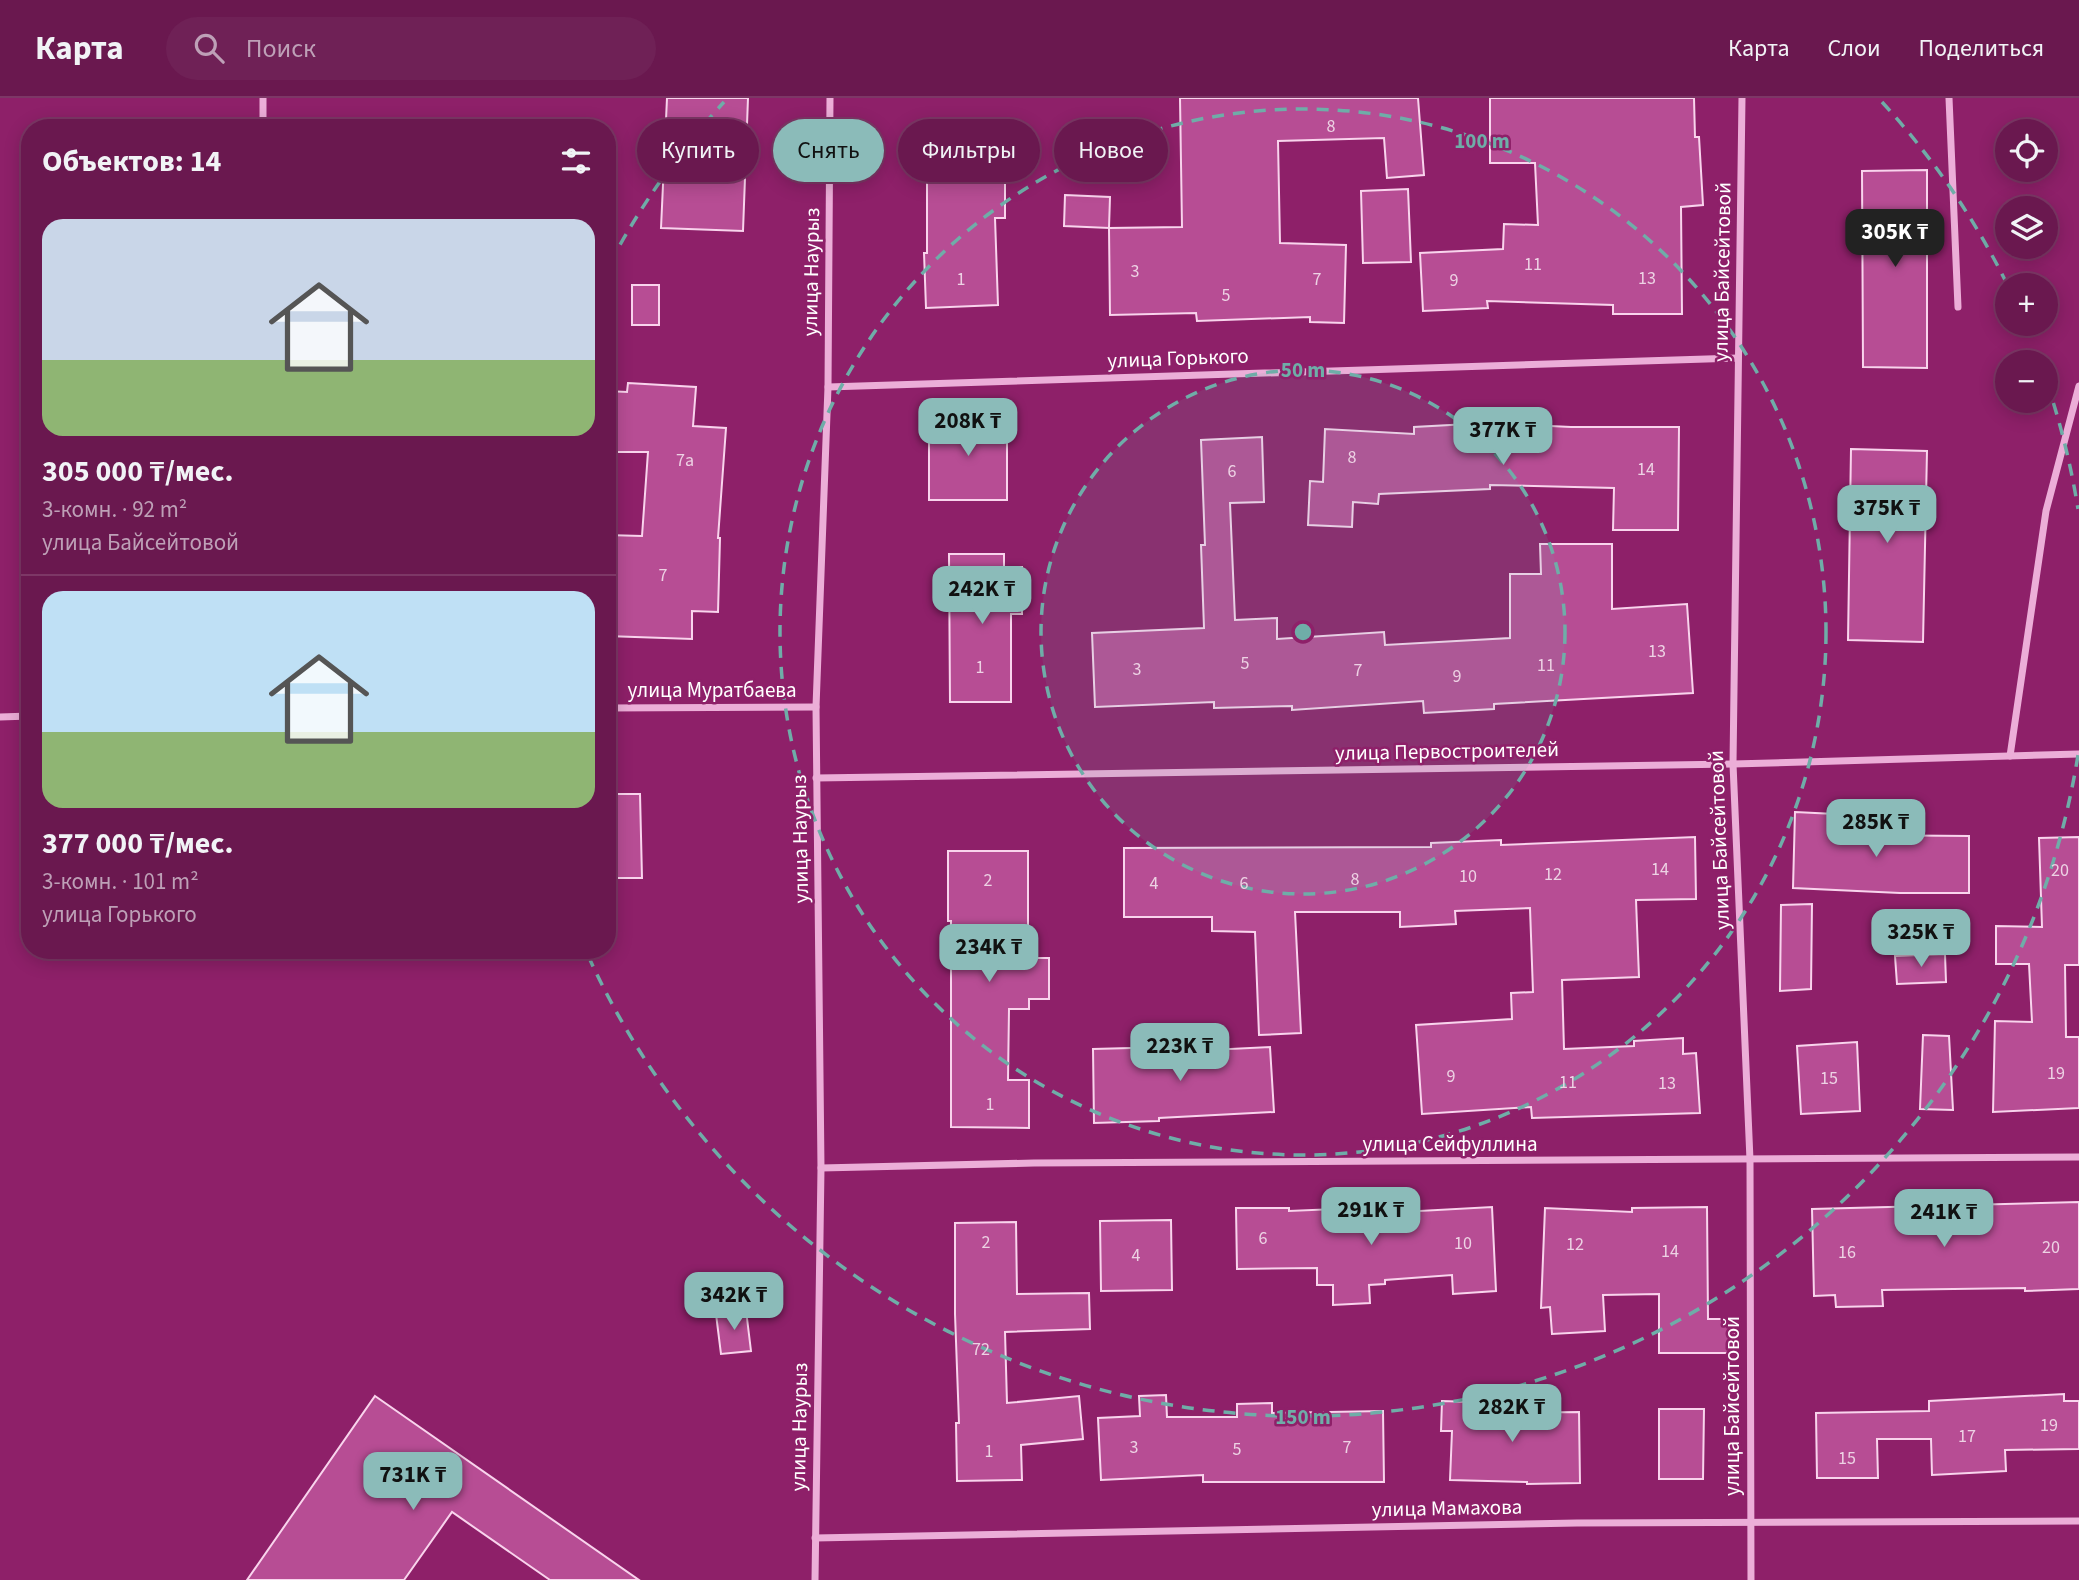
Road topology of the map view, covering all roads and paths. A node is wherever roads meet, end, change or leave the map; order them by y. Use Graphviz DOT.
graph roads {
  1 [pos="263,98"];
  2 [pos="830,98"];
  3 [pos="1742,98"];
  4 [pos="1949,98"];
  5 [pos="263,119"];
  6 [pos="1958,307"];
  7 [pos="1738,358"];
  8 [pos="2079,386"];
  9 [pos="828,387"];
  10 [pos="816,707"];
  11 [pos="616,708"];
  12 [pos="21,716"];
  13 [pos="0,717"];
  14 [pos="2079,754"];
  15 [pos="2010,757"];
  16 [pos="1733,764"];
  17 [pos="816,778"];
  18 [pos="2079,1157"];
  19 [pos="1751,1160"];
  20 [pos="821,1168"];
  21 [pos="2079,1521"];
  22 [pos="1749,1523"];
  23 [pos="815,1538"];
  24 [pos="815,1580"];
  25 [pos="1751,1580"];
  1 -- 5 [label="street"];
  2 -- 9 [label="street, улица Наурыз"];
  3 -- 7 [label="street, улица Байсейтовой"];
  4 -- 6 [label="street"];
  7 -- 9 [label="street, улица Горького"];
  7 -- 16 [label="street, улица Байсейтовой"];
  8 -- 15 [label="street"];
  9 -- 10 [label="street, улица Наурыз"];
  10 -- 11 [label="street, улица Муратбаева"];
  10 -- 17 [label="street, улица Наурыз"];
  12 -- 13 [label="street"];
  14 -- 15 [label="street, улица Первостроителей"];
  15 -- 16 [label="street, улица Первостроителей"];
  16 -- 17 [label="street, улица Первостроителей"];
  16 -- 19 [label="street, улица Байсейтовой"];
  17 -- 20 [label="street, улица Наурыз"];
  18 -- 19 [label="street, улица Сейфуллина"];
  19 -- 20 [label="street, улица Сейфуллина"];
  19 -- 22 [label="street, улица Байсейтовой"];
  20 -- 23 [label="street, улица Наурыз"];
  21 -- 22 [label="street, улица Мамахова"];
  22 -- 23 [label="street, улица Мамахова"];
  22 -- 25 [label="street, улица Байсейтовой"];
  23 -- 24 [label="street, улица Наурыз"];
}
